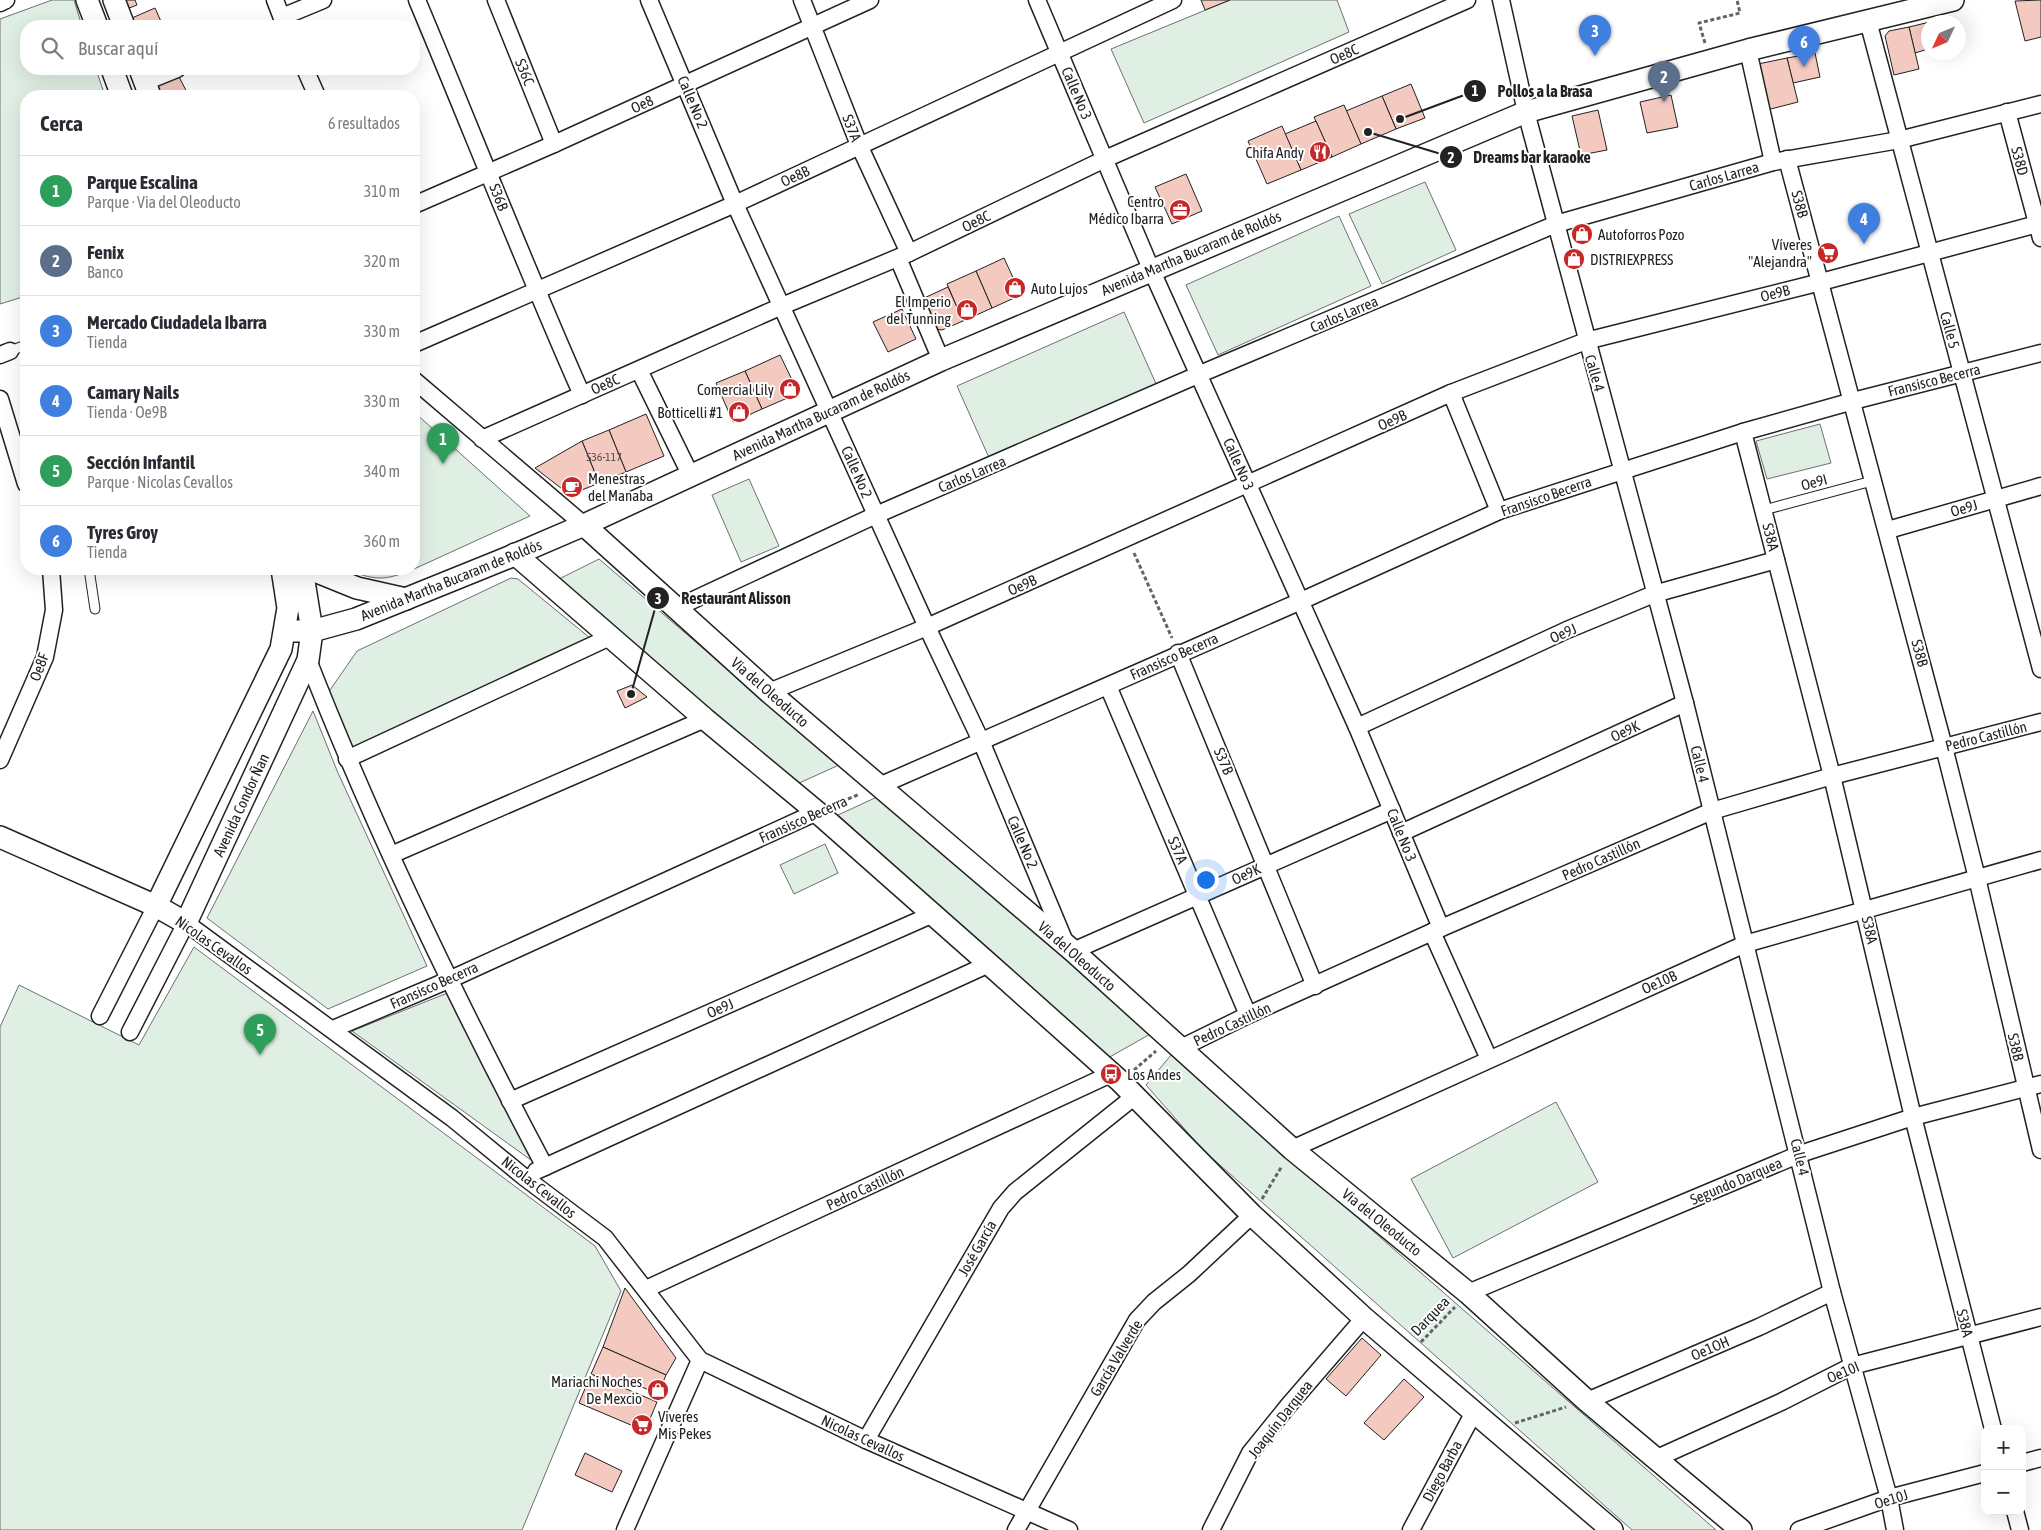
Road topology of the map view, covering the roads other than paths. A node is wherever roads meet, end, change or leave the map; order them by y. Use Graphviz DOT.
graph roads {
  1 [pos="6,0"];
  2 [pos="87,0"];
  3 [pos="114,0"];
  4 [pos="275,0"];
  5 [pos="323,0"];
  6 [pos="417,0"];
  7 [pos="496,0"];
  8 [pos="649,0"];
  9 [pos="802,0"];
  10 [pos="870,0"];
  11 [pos="1037,0"];
  12 [pos="1173,0"];
  13 [pos="1467,0"];
  14 [pos="1501,0"];
  15 [pos="1953,0"];
  16 [pos="0,3"];
  17 [pos="95,20"];
  18 [pos="122,20"];
  19 [pos="281,20"];
  20 [pos="287,20"];
  21 [pos="1868,21"];
  22 [pos="814,28"];
  23 [pos="1748,50"];
  24 [pos="1060,53"];
  25 [pos="114,75"];
  26 [pos="162,75"];
  27 [pos="308,75"];
  28 [pos="145,82"];
  29 [pos="685,84"];
  30 [pos="120,90"];
  31 [pos="314,90"];
  32 [pos="2041,104"];
  33 [pos="1526,112"];
  34 [pos="2007,112"];
  35 [pos="1899,140"];
  36 [pos="554,144"];
  37 [pos="859,145"];
  38 [pos="1105,159"];
  39 [pos="1780,161"];
  40 [pos="489,171"];
  41 [pos="420,202"];
  42 [pos="735,204"];
  43 [pos="1556,224"];
  44 [pos="2040,228"];
  45 [pos="1930,254"];
  46 [pos="904,256"];
  47 [pos="1151,269"];
  48 [pos="1821,282"];
  49 [pos="535,290"];
  50 [pos="782,306"];
  51 [pos="420,341"];
  52 [pos="1586,341"];
  53 [pos="20,347"];
  54 [pos="5,353"];
  55 [pos="2041,354"];
  56 [pos="941,360"];
  57 [pos="639,370"];
  58 [pos="1962,373"];
  59 [pos="1200,374"];
  60 [pos="420,385"];
  61 [pos="1451,394"];
  62 [pos="582,395"];
  63 [pos="0,399"];
  64 [pos="1853,401"];
  65 [pos="829,411"];
  66 [pos="1743,432"];
  67 [pos="482,439"];
  68 [pos="20,464"];
  69 [pos="1623,470"];
  70 [pos="691,476"];
  71 [pos="1872,481"];
  72 [pos="1248,485"];
  73 [pos="2041,486"];
  74 [pos="1995,498"];
  75 [pos="1764,510"];
  76 [pos="1500,511"];
  77 [pos="876,515"];
  78 [pos="584,525"];
  79 [pos="1888,530"];
  80 [pos="515,554"];
  81 [pos="1776,560"];
  82 [pos="51,575"];
  83 [pos="90,575"];
  84 [pos="283,575"];
  85 [pos="303,575"];
  86 [pos="325,575"];
  87 [pos="1654,594"];
  88 [pos="406,599"];
  89 [pos="1301,601"];
  90 [pos="676,608"];
  91 [pos="94,609"];
  92 [pos="927,628"];
  93 [pos="285,631"];
  94 [pos="312,631"];
  95 [pos="610,637"];
  96 [pos="1178,653"];
  97 [pos="308,660"];
  98 [pos="2041,669"];
  99 [pos="1108,686"];
  100 [pos="769,692"];
  101 [pos="1685,703"];
  102 [pos="705,719"];
  103 [pos="2041,722"];
  104 [pos="1357,727"];
  105 [pos="981,741"];
  106 [pos="1944,747"];
  107 [pos="347,759"];
  108 [pos="0,760"];
  109 [pos="1832,776"];
  110 [pos="878,786"];
  111 [pos="1392,810"];
  112 [pos="1712,811"];
  113 [pos="817,812"];
  114 [pos="1401,833"];
  115 [pos="0,837"];
  116 [pos="391,855"];
  117 [pos="2041,860"];
  118 [pos="1266,864"];
  119 [pos="1977,878"];
  120 [pos="1197,896"];
  121 [pos="156,906"];
  122 [pos="1865,909"];
  123 [pos="931,915"];
  124 [pos="186,924"];
  125 [pos="1437,930"];
  126 [pos="1745,944"];
  127 [pos="1069,948"];
  128 [pos="989,964"];
  129 [pos="451,979"];
  130 [pos="1315,986"];
  131 [pos="1248,1015"];
  132 [pos="100,1016"];
  133 [pos="333,1029"];
  134 [pos="130,1032"];
  135 [pos="1176,1044"];
  136 [pos="1489,1059"];
  137 [pos="1122,1084"];
  138 [pos="2033,1085"];
  139 [pos="510,1101"];
  140 [pos="1913,1117"];
  141 [pos="1292,1149"];
  142 [pos="2041,1150"];
  143 [pos="1800,1154"];
  144 [pos="545,1167"];
  145 [pos="524,1177"];
  146 [pos="1252,1214"];
  147 [pos="646,1289"];
  148 [pos="1832,1292"];
  149 [pos="1468,1293"];
  150 [pos="1364,1318"];
  151 [pos="2041,1318"];
  152 [pos="1968,1336"];
  153 [pos="700,1360"];
  154 [pos="1852,1366"];
  155 [pos="1587,1401"];
  156 [pos="1474,1412"];
  157 [pos="1991,1425"];
  158 [pos="866,1440"];
  159 [pos="2041,1458"];
  160 [pos="1656,1459"];
  161 [pos="2026,1463"];
  162 [pos="1981,1474"];
  163 [pos="1889,1498"];
  164 [pos="1025,1511"];
  165 [pos="2015,1515"];
  166 [pos="625,1530"];
  167 [pos="1016,1530"];
  168 [pos="1069,1530"];
  169 [pos="1211,1530"];
  170 [pos="1411,1530"];
  171 [pos="1612,1530"];
  172 [pos="1741,1530"];
  173 [pos="1799,1530"];
  174 [pos="1895,1530"];
  175 [pos="2020,1530"];
  1 -- 16 [label="street"];
  2 -- 17 [label="street"];
  3 -- 18 [label="street"];
  4 -- 19 [label="street"];
  5 -- 20 [label="street"];
  6 -- 40 [label="street, S36B"];
  7 -- 36 [label="street, S36C"];
  8 -- 29 [label="street, Calle No 2"];
  9 -- 22 [label="street, S37A"];
  10 -- 22 [label="street, Oe8"];
  11 -- 24 [label="street, Calle No 3"];
  12 -- 24 [label="street, Oe8B"];
  13 -- 38 [label="street, Oe8C"];
  14 -- 33 [label="street, Calle 4"];
  15 -- 21 [label="street, Avenida Martha Bucaram de Roldós"];
  21 -- 23 [label="street, Avenida Martha Bucaram de Roldós"];
  21 -- 35 [label="street, Calle 5"];
  22 -- 29 [label="street, Oe8"];
  22 -- 37 [label="street, S37A"];
  23 -- 33 [label="street, Avenida Martha Bucaram de Roldós"];
  23 -- 39 [label="street, S38B"];
  24 -- 37 [label="street, Oe8B"];
  24 -- 38 [label="street, Calle No 3"];
  25 -- 30 [label="street"];
  26 -- 28 [label="street"];
  27 -- 31 [label="street"];
  29 -- 36 [label="street, Oe8"];
  29 -- 42 [label="street, Calle No 2"];
  32 -- 34 [label="street, Carlos Larrea"];
  33 -- 43 [label="street, Calle 4"];
  33 -- 47 [label="street, Avenida Martha Bucaram de Roldós"];
  34 -- 35 [label="street, Carlos Larrea"];
  34 -- 44 [label="street, S38D"];
  35 -- 39 [label="street, Carlos Larrea"];
  35 -- 45 [label="street, Calle 5"];
  36 -- 40 [label="street, Oe8"];
  37 -- 42 [label="street, Oe8B"];
  37 -- 46 [label="street, S37A"];
  38 -- 46 [label="street, Oe8C"];
  38 -- 47 [label="street, Calle No 3"];
  39 -- 43 [label="street, Carlos Larrea"];
  39 -- 48 [label="street, S38B"];
  40 -- 41 [label="street, Oe8"];
  40 -- 49 [label="street, S36B"];
  42 -- 49 [label="street, Oe8B"];
  42 -- 50 [label="street, Calle No 2"];
  43 -- 52 [label="street, Calle 4"];
  43 -- 59 [label="street, Carlos Larrea"];
  44 -- 45 [label="street, Oe9B"];
  45 -- 48 [label="street, Oe9B"];
  45 -- 58 [label="street, Calle 5"];
  46 -- 50 [label="street, Oe8C"];
  46 -- 56 [label="street, S37A"];
  47 -- 56 [label="street, Avenida Martha Bucaram de Roldós"];
  47 -- 59 [label="street, Calle No 3"];
  48 -- 52 [label="street, Oe9B"];
  48 -- 64 [label="street, S38B"];
  49 -- 51 [label="street, Oe8B"];
  49 -- 62 [label="street, S36B"];
  50 -- 57 [label="street, Oe8C"];
  50 -- 65 [label="street, Calle No 2"];
  52 -- 61 [label="street, Oe9B"];
  52 -- 69 [label="street, Calle 4"];
  53 -- 54 [label="lane"];
  55 -- 58 [label="street, Fransisco Becerra"];
  56 -- 65 [label="street, Avenida Martha Bucaram de Roldós"];
  57 -- 62 [label="street, Oe8C"];
  57 -- 70 [label="street"];
  58 -- 64 [label="street, Fransisco Becerra"];
  58 -- 74 [label="street, Calle 5"];
  59 -- 72 [label="street, Calle No 3"];
  59 -- 77 [label="street, Carlos Larrea"];
  60 -- 67 [label="street, Via del Oleoducto"];
  61 -- 72 [label="street, Oe9B"];
  61 -- 76 [label="street"];
  62 -- 67 [label="street, Oe8C"];
  63 -- 68 [label="street"];
  64 -- 66 [label="street, Fransisco Becerra"];
  64 -- 71 [label="street, S38B"];
  65 -- 70 [label="street, Avenida Martha Bucaram de Roldós"];
  65 -- 77 [label="street, Calle No 2"];
  66 -- 69 [label="street, Fransisco Becerra"];
  66 -- 75 [label="street, S38A"];
  67 -- 78 [label="street, Via del Oleoducto"];
  69 -- 76 [label="street, Fransisco Becerra"];
  69 -- 87 [label="street, Calle 4"];
  70 -- 78 [label="street, Avenida Martha Bucaram de Roldós"];
  71 -- 75 [label="lane, Oe9I"];
  71 -- 79 [label="street, S38B"];
  72 -- 89 [label="street, Calle No 3"];
  72 -- 92 [label="street, Oe9B"];
  73 -- 74 [label="street, Oe9J"];
  74 -- 79 [label="street, Oe9J"];
  74 -- 98 [label="street, Calle 5"];
  75 -- 81 [label="street, S38A"];
  76 -- 89 [label="street, Fransisco Becerra"];
  77 -- 90 [label="street, Carlos Larrea"];
  77 -- 92 [label="street, Calle No 2"];
  78 -- 80 [label="street, Avenida Martha Bucaram de Roldós"];
  78 -- 90 [label="street, Via del Oleoducto"];
  79 -- 106 [label="street, S38B"];
  80 -- 88 [label="street, Avenida Martha Bucaram de Roldós"];
  80 -- 95 [label="street"];
  81 -- 87 [label="street, Oe9J"];
  81 -- 109 [label="street, S38A"];
  82 -- 108 [label="street, Oe8F"];
  83 -- 91 [label="lane"];
  84 -- 93 [label="street, Avenida Condor Ñan"];
  85 -- 94 [label="street, Avenida Condor Ñan"];
  86 -- 88 [label="street"];
  87 -- 101 [label="street, Calle 4"];
  87 -- 104 [label="street, Oe9J"];
  88 -- 94 [label="street, Avenida Martha Bucaram de Roldós"];
  89 -- 96 [label="street, Fransisco Becerra"];
  89 -- 104 [label="street, Calle No 3"];
  90 -- 100 [label="street, Via del Oleoducto"];
  92 -- 100 [label="street, Oe9B"];
  92 -- 105 [label="street, Calle No 2"];
  93 -- 94 [label="street, Avenida Martha Bucaram de Roldós"];
  93 -- 121 [label="street, Avenida Condor Ñan"];
  94 -- 97 [label="street, Avenida Condor Ñan"];
  95 -- 102 [label="street"];
  95 -- 107 [label="street"];
  96 -- 99 [label="street, Fransisco Becerra"];
  96 -- 118 [label="street, S37B"];
  97 -- 107 [label="street"];
  97 -- 124 [label="street, Avenida Condor Ñan"];
  99 -- 105 [label="street, Fransisco Becerra"];
  99 -- 120 [label="street, S37A"];
  100 -- 110 [label="street, Via del Oleoducto"];
  101 -- 112 [label="street, Calle 4"];
  101 -- 114 [label="street, Oe9K"];
  102 -- 113 [label="street"];
  102 -- 116 [label="street"];
  103 -- 106 [label="street, Pedro Castillón"];
  104 -- 111 [label="street, Calle No 3"];
  105 -- 110 [label="street, Fransisco Becerra"];
  105 -- 127 [label="street, Calle No 2"];
  106 -- 109 [label="street, Pedro Castillón"];
  106 -- 119 [label="street, S38B"];
  107 -- 116 [label="street"];
  109 -- 112 [label="street, Pedro Castillón"];
  109 -- 122 [label="street, S38A"];
  110 -- 127 [label="street, Via del Oleoducto"];
  111 -- 114 [label="street, Calle No 3"];
  111 -- 118 [label="street, Oe9K"];
  112 -- 125 [label="street, Pedro Castillón"];
  112 -- 126 [label="street, Calle 4"];
  113 -- 123 [label="street"];
  113 -- 129 [label="street, Fransisco Becerra"];
  114 -- 125 [label="street, Calle No 3"];
  115 -- 121 [label="street, Nicolas Cevallos"];
  116 -- 129 [label="street"];
  117 -- 119 [label="street, Oe10B"];
  118 -- 120 [label="street, Oe9K"];
  118 -- 130 [label="street, S37B"];
  119 -- 122 [label="street, Oe10B"];
  119 -- 138 [label="street, S38B"];
  120 -- 127 [label="street, Oe9K"];
  120 -- 131 [label="street, S37A"];
  121 -- 124 [label="street, Nicolas Cevallos"];
  121 -- 132 [label="street, Avenida Condor Ñan"];
  122 -- 126 [label="street, Oe10B"];
  122 -- 140 [label="street, S38A"];
  123 -- 128 [label="street"];
  123 -- 139 [label="street, Oe9J"];
  124 -- 133 [label="street, Nicolas Cevallos"];
  124 -- 134 [label="street, Avenida Condor Ñan"];
  125 -- 130 [label="street, Pedro Castillón"];
  125 -- 136 [label="street, Calle No 3"];
  126 -- 136 [label="street, Oe10B"];
  126 -- 143 [label="street, Calle 4"];
  127 -- 135 [label="street, Via del Oleoducto"];
  128 -- 137 [label="street"];
  128 -- 144 [label="street"];
  129 -- 133 [label="street, Fransisco Becerra"];
  129 -- 139 [label="street"];
  130 -- 131 [label="street, Pedro Castillón"];
  131 -- 135 [label="street, Pedro Castillón"];
  133 -- 145 [label="street, Nicolas Cevallos"];
  135 -- 141 [label="street, Via del Oleoducto"];
  136 -- 141 [label="street, Oe10B"];
  137 -- 146 [label="street"];
  137 -- 147 [label="street, Pedro Castillón"];
  137 -- 158 [label="street, José García"];
  138 -- 140 [label="street, Segundo Darquea"];
  138 -- 142 [label="street, S38B"];
  139 -- 144 [label="street"];
  140 -- 143 [label="street, Segundo Darquea"];
  140 -- 152 [label="street, S38A"];
  141 -- 149 [label="street, Via del Oleoducto"];
  143 -- 148 [label="street, Calle 4"];
  143 -- 149 [label="street, Segundo Darquea"];
  144 -- 145 [label="street"];
  145 -- 147 [label="street, Nicolas Cevallos"];
  146 -- 150 [label="street"];
  146 -- 164 [label="street, García Valverde"];
  147 -- 153 [label="street, Nicolas Cevallos"];
  148 -- 154 [label="street, Calle 4"];
  148 -- 155 [label="street, Oe1OH"];
  149 -- 155 [label="street, Via del Oleoducto"];
  150 -- 156 [label="street"];
  150 -- 169 [label="street, Joaquín Darquea"];
  151 -- 152 [label="street, Oe10I"];
  152 -- 154 [label="street, Oe10I"];
  152 -- 157 [label="street, S38A"];
  153 -- 158 [label="street, Nicolas Cevallos"];
  153 -- 166 [label="street"];
  154 -- 160 [label="street, Oe10I"];
  154 -- 163 [label="street, Calle 4"];
  155 -- 160 [label="street, Via del Oleoducto"];
  156 -- 170 [label="street, Diego Barba"];
  156 -- 171 [label="street"];
  158 -- 164 [label="street, Nicolas Cevallos"];
  159 -- 161 [label="street"];
  160 -- 172 [label="street, Via del Oleoducto"];
  162 -- 163 [label="street, Oe10J"];
  163 -- 173 [label="street, Oe10J"];
  163 -- 174 [label="street, Calle 4"];
  164 -- 167 [label="street, García Valverde"];
  164 -- 168 [label="street, Nicolas Cevallos"];
  165 -- 175 [label="street"];
}
